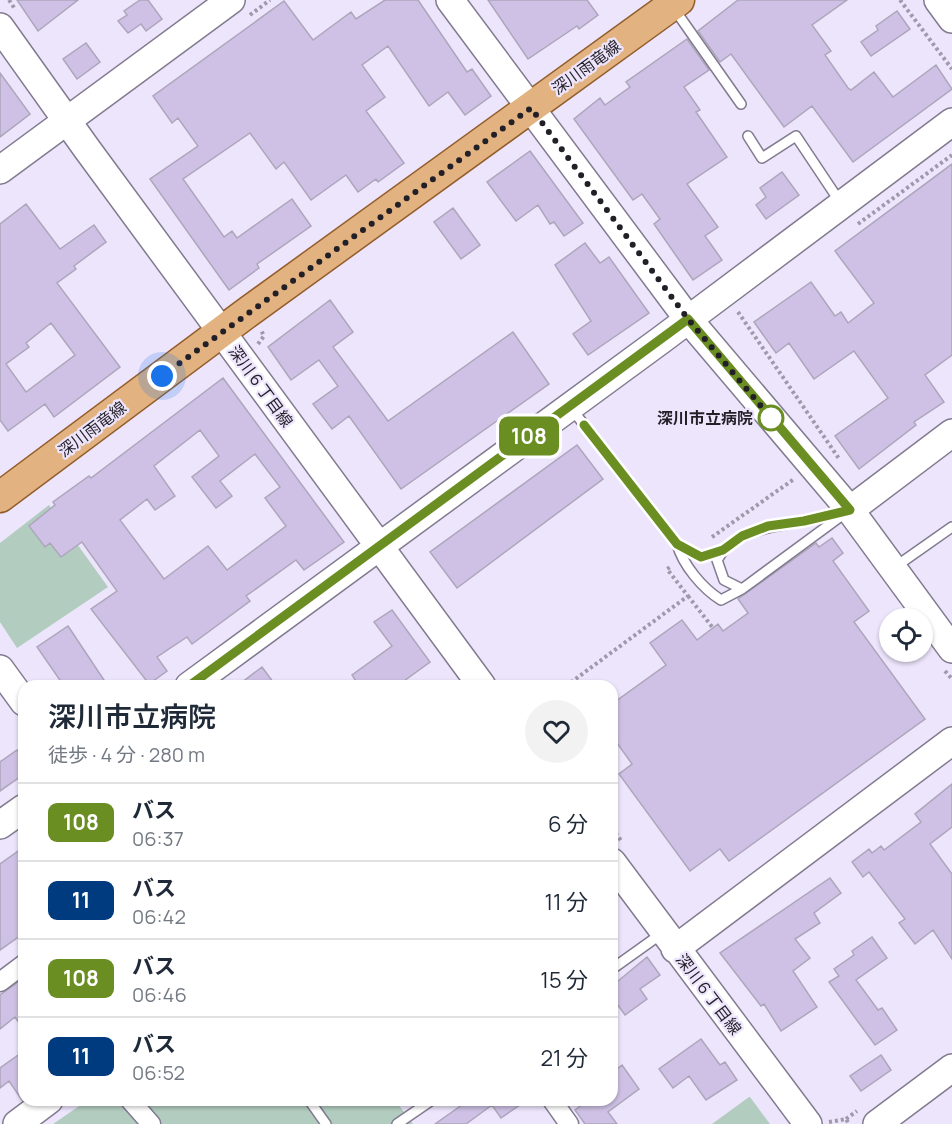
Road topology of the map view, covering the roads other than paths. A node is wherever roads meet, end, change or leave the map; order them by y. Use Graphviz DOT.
graph roads {
  1 [pos="231,0"];
  2 [pos="450,0"];
  3 [pos="938,0"];
  4 [pos="675,3"];
  5 [pos="952,19"];
  6 [pos="0,27"];
  7 [pos="741,104"];
  8 [pos="531,108"];
  9 [pos="67,121"];
  10 [pos="952,122"];
  11 [pos="748,136"];
  12 [pos="0,170"];
  13 [pos="841,204"];
  14 [pos="688,319"];
  15 [pos="222,332"];
  16 [pos="570,407"];
  17 [pos="952,433"];
  18 [pos="0,497"];
  19 [pos="850,510"];
  20 [pos="952,527"];
  21 [pos="677,544"];
  22 [pos="378,546"];
  23 [pos="723,550"];
  24 [pos="893,569"];
  25 [pos="742,589"];
  26 [pos="952,649"];
  27 [pos="0,669"];
  28 [pos="197,680"];
  29 [pos="478,680"];
  30 [pos="18,694"];
  31 [pos="952,741"];
  32 [pos="18,812"];
  33 [pos="0,825"];
  34 [pos="618,870"];
  35 [pos="669,941"];
  36 [pos="618,966"];
  37 [pos="18,968"];
  38 [pos="0,981"];
  39 [pos="952,1068"];
  40 [pos="41,1106"];
  41 [pos="135,1106"];
  42 [pos="313,1106"];
  43 [pos="424,1106"];
  44 [pos="556,1106"];
  45 [pos="17,1124"];
  46 [pos="150,1124"];
  47 [pos="326,1124"];
  48 [pos="398,1124"];
  49 [pos="569,1124"];
  50 [pos="808,1124"];
  51 [pos="877,1124"];
  1 -- 9 [label="street"];
  2 -- 8 [label="street"];
  3 -- 5 [label="street"];
  4 -- 7 [label="lane"];
  4 -- 8 [label="main road, 深川雨竜線"];
  6 -- 9 [label="street, 深川６丁目線"];
  8 -- 14 [label="street"];
  8 -- 15 [label="main road, 深川雨竜線"];
  9 -- 12 [label="street"];
  9 -- 15 [label="street, 深川６丁目線"];
  10 -- 13 [label="street"];
  11 -- 13 [label="lane"];
  13 -- 14 [label="street"];
  14 -- 16 [label="street"];
  14 -- 19 [label="street"];
  15 -- 18 [label="main road, 深川雨竜線"];
  15 -- 22 [label="street, 深川６丁目線"];
  16 -- 21 [label="lane"];
  16 -- 22 [label="street"];
  17 -- 19 [label="street"];
  19 -- 23 [label="lane"];
  19 -- 24 [label="street"];
  19 -- 25 [label="lane"];
  20 -- 24 [label="lane"];
  21 -- 23 [label="lane"];
  21 -- 25 [label="lane"];
  22 -- 28 [label="street"];
  22 -- 29 [label="street, 深川６丁目線"];
  23 -- 25 [label="lane"];
  24 -- 26 [label="street"];
  27 -- 30 [label="street"];
  31 -- 35 [label="street"];
  32 -- 33 [label="street"];
  34 -- 35 [label="street, 深川６丁目線"];
  35 -- 36 [label="lane"];
  35 -- 50 [label="street, 深川６丁目線"];
  37 -- 38 [label="street"];
  39 -- 51 [label="street"];
  40 -- 45 [label="street"];
  41 -- 46 [label="street"];
  42 -- 47 [label="lane"];
  43 -- 48 [label="lane"];
  44 -- 49 [label="street"];
}
